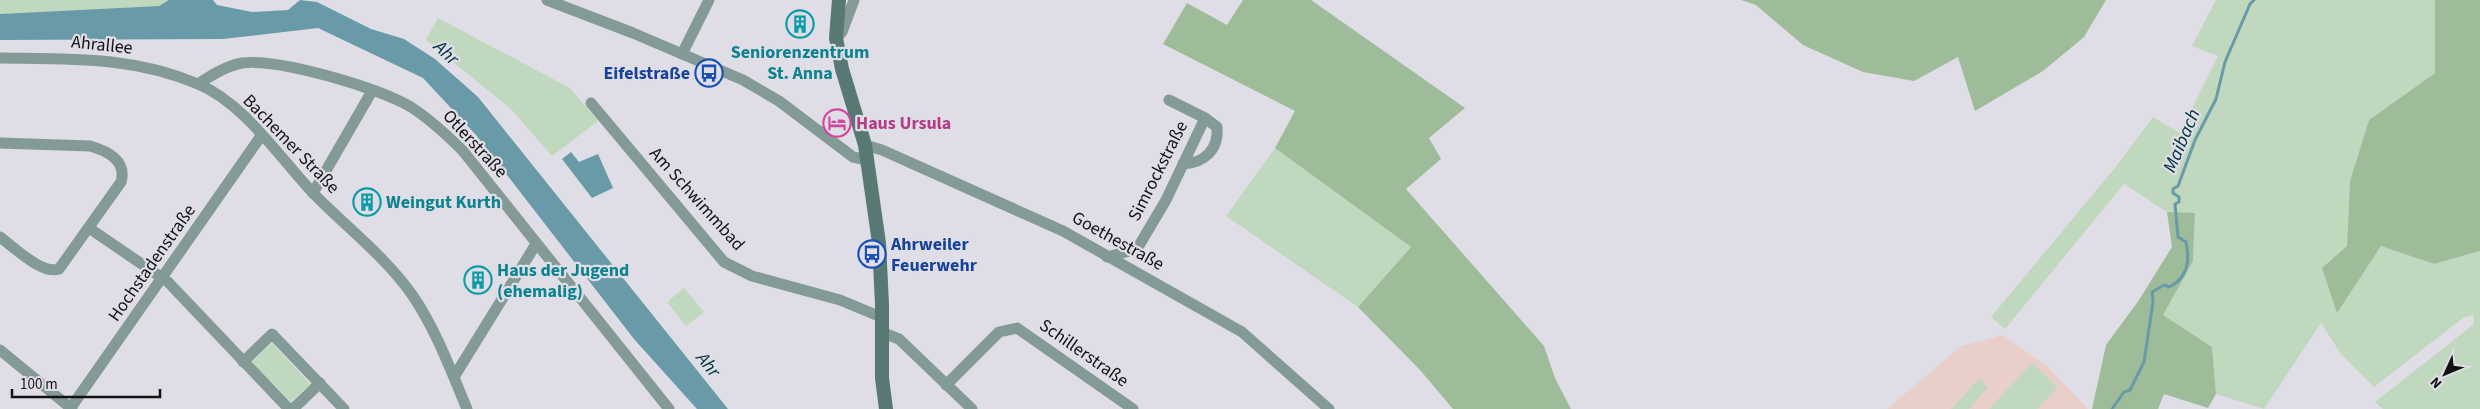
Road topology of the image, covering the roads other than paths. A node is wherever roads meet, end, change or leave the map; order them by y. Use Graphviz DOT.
graph roads {
  1 [pos="709,0"];
  2 [pos="839,0"];
  3 [pos="854,0"];
  4 [pos="554,1"];
  5 [pos="836,38"];
  6 [pos="682,54"];
  7 [pos="0,58"];
  8 [pos="198,84"];
  9 [pos="372,91"];
  10 [pos="1169,100"];
  11 [pos="591,104"];
  12 [pos="1205,118"];
  13 [pos="261,136"];
  14 [pos="0,143"];
  15 [pos="865,145"];
  16 [pos="867,160"];
  17 [pos="1183,164"];
  18 [pos="313,193"];
  19 [pos="89,228"];
  20 [pos="0,237"];
  21 [pos="536,244"];
  22 [pos="1138,249"];
  23 [pos="1107,257"];
  24 [pos="1134,270"];
  25 [pos="163,278"];
  26 [pos="881,317"];
  27 [pos="881,332"];
  28 [pos="0,350"];
  29 [pos="244,362"];
  30 [pos="454,377"];
  31 [pos="320,383"];
  32 [pos="946,385"];
  33 [pos="71,409"];
  34 [pos="291,409"];
  35 [pos="344,409"];
  36 [pos="467,409"];
  37 [pos="669,409"];
  38 [pos="886,409"];
  39 [pos="972,409"];
  40 [pos="1133,409"];
  41 [pos="1329,409"];
  1 -- 6 [label="street"];
  2 -- 5 [label="main road"];
  3 -- 5 [label="street"];
  4 -- 6 [label="street"];
  5 -- 15 [label="main road"];
  6 -- 16 [label="street"];
  7 -- 8 [label="street, Ahrallee"];
  8 -- 9 [label="street, Otlerstraße"];
  8 -- 13 [label="street, Bachemer Straße"];
  9 -- 18 [label="street"];
  9 -- 21 [label="street, Otlerstraße"];
  10 -- 12 [label="street, Simrockstraße"];
  11 -- 26 [label="street, Am Schwimmbad"];
  12 -- 17 [label="street, Simrockstraße"];
  12 -- 17 [label="street"];
  13 -- 18 [label="street, Bachemer Straße"];
  13 -- 25 [label="street, Hochstadenstraße"];
  14 -- 19 [label="street"];
  15 -- 16 [label="main road"];
  15 -- 23 [label="street, Goethestraße"];
  16 -- 26 [label="main road"];
  17 -- 22 [label="street, Simrockstraße"];
  18 -- 30 [label="street, Bachemer Straße"];
  19 -- 20 [label="street"];
  19 -- 25 [label="street"];
  21 -- 30 [label="street"];
  21 -- 37 [label="street, Otlerstraße"];
  22 -- 23 [label="street, Simrockstraße"];
  22 -- 24 [label="street, Simrockstraße"];
  23 -- 24 [label="street, Goethestraße"];
  24 -- 41 [label="street, Goethestraße"];
  25 -- 29 [label="street"];
  25 -- 33 [label="street, Hochstadenstraße"];
  26 -- 27 [label="main road"];
  27 -- 32 [label="street"];
  27 -- 38 [label="main road"];
  28 -- 33 [label="street"];
  29 -- 31 [label="street"];
  29 -- 34 [label="street"];
  30 -- 36 [label="street, Bachemer Straße"];
  31 -- 34 [label="street"];
  31 -- 35 [label="street"];
  32 -- 39 [label="street"];
  32 -- 40 [label="street, Schillerstraße"];
}
